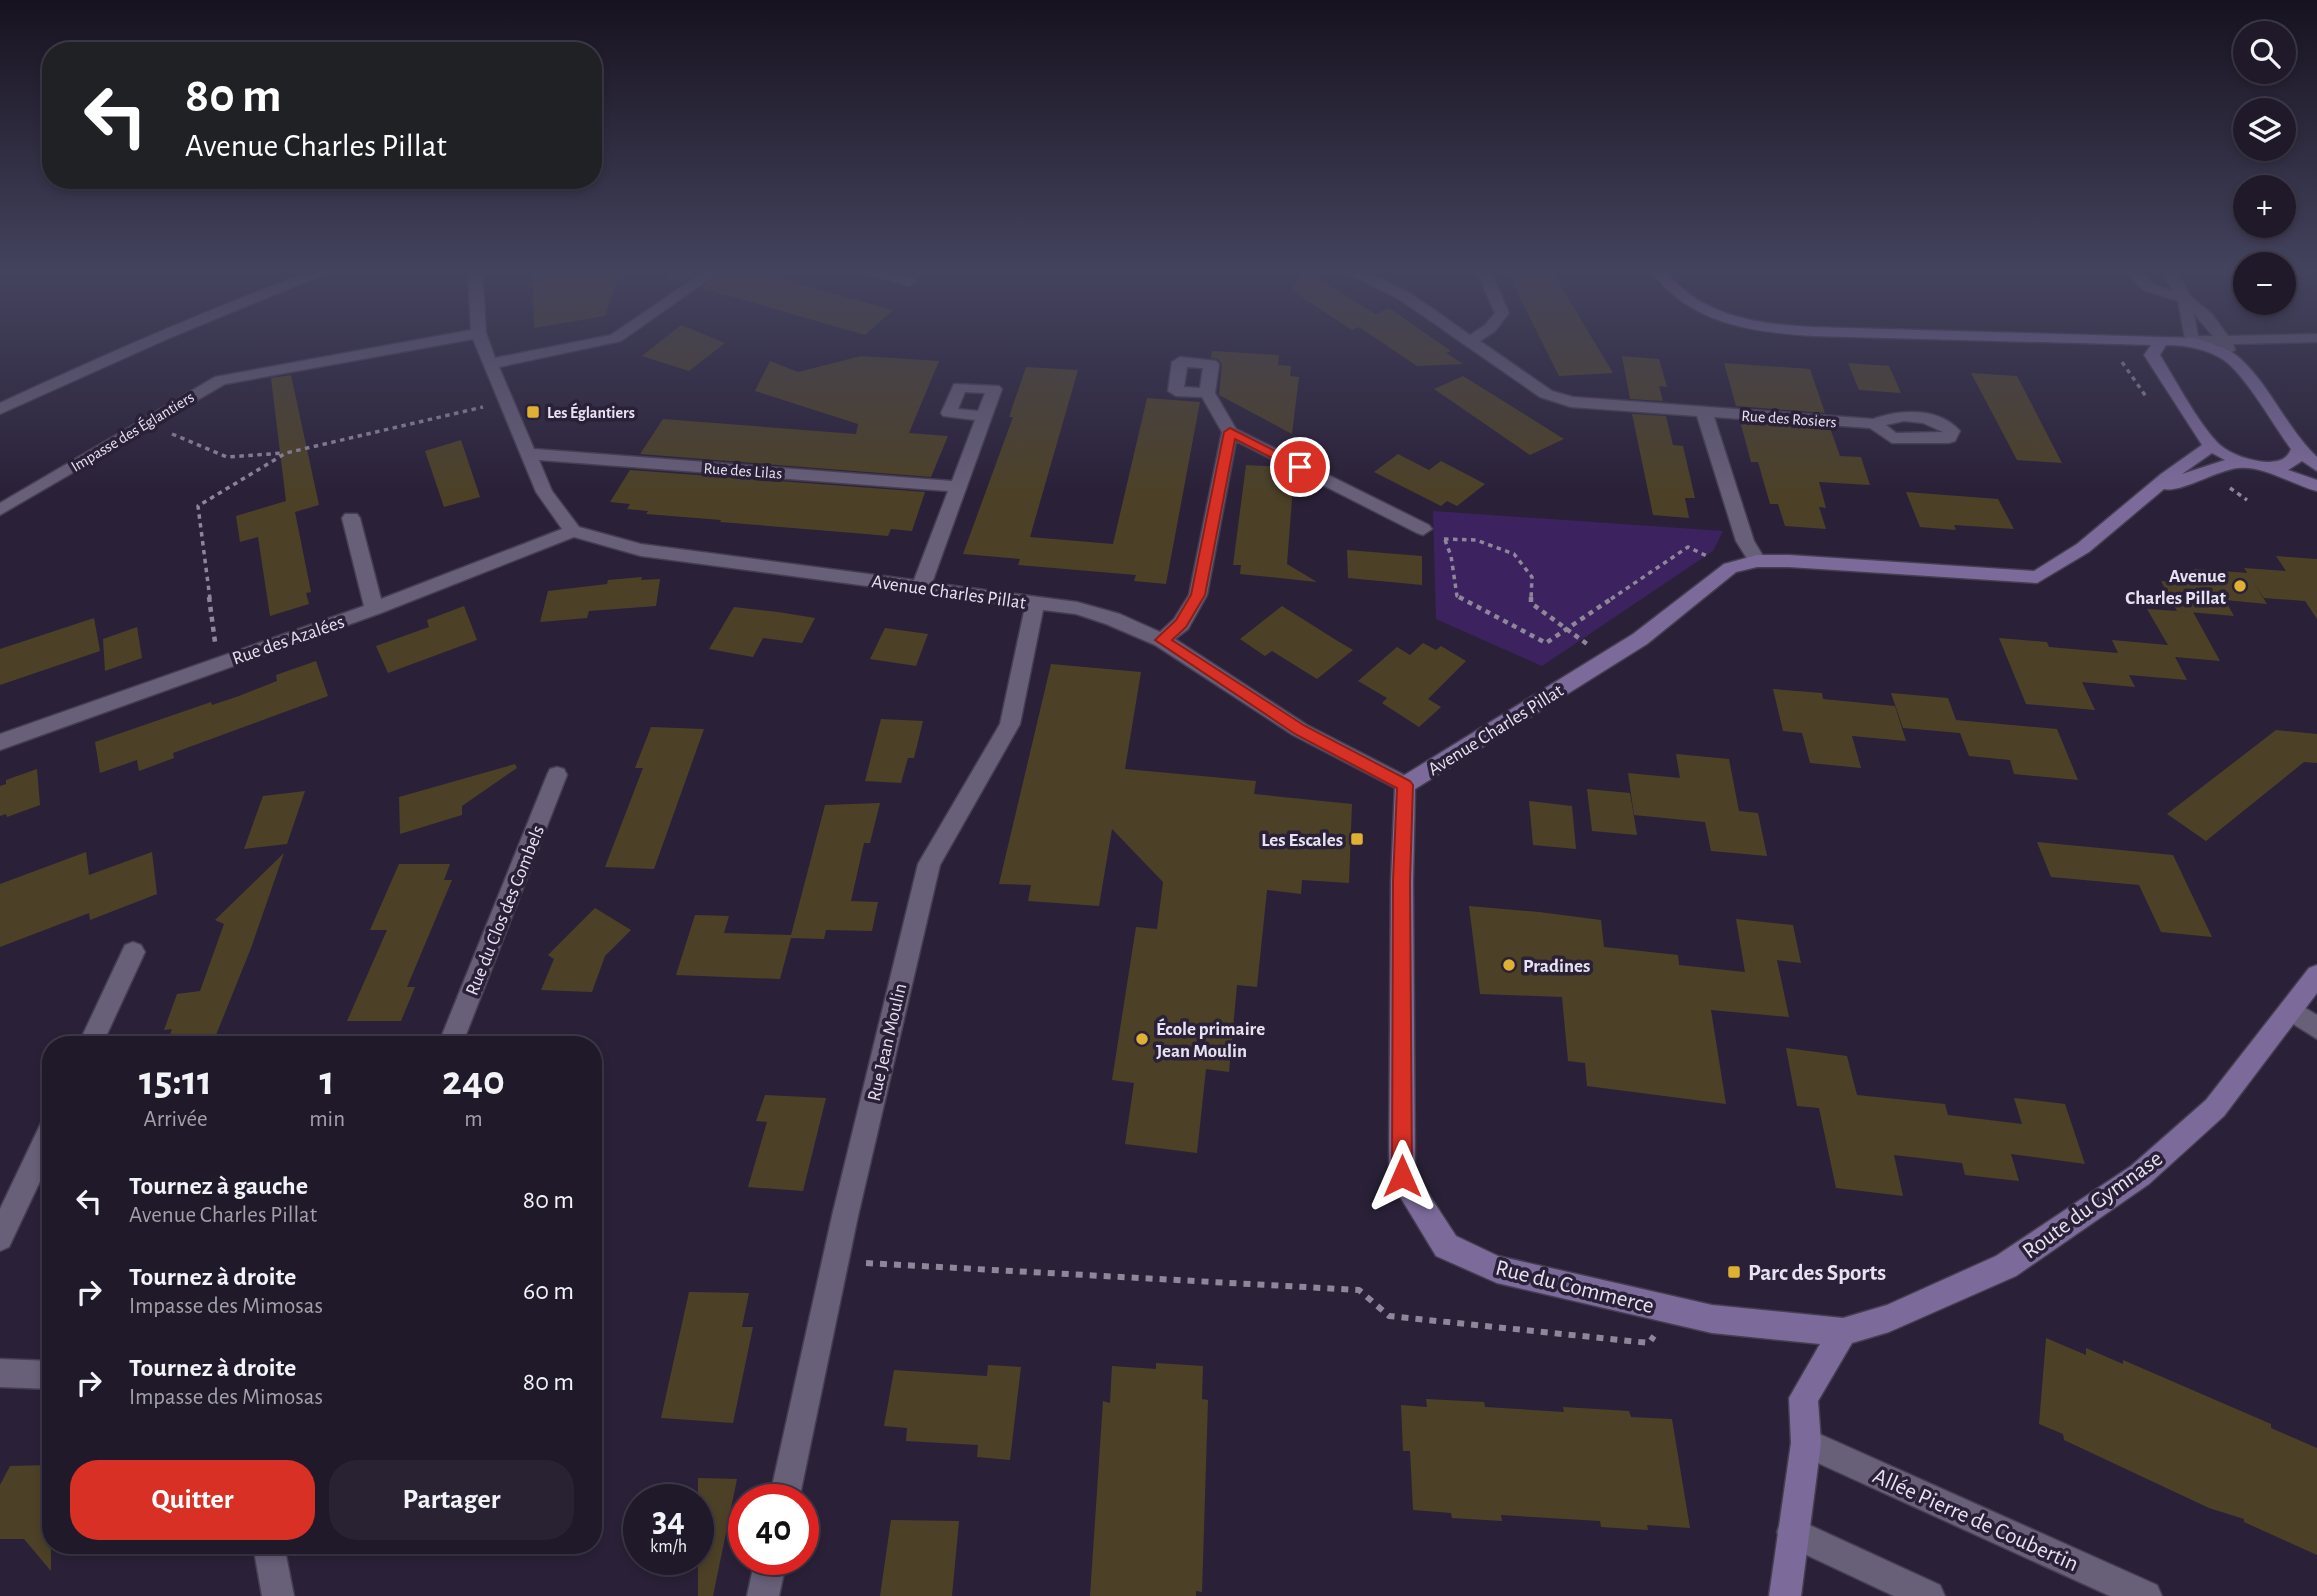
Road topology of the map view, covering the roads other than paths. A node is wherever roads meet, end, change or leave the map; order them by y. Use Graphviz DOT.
graph roads {
  1 [pos="140,344"];
  2 [pos="416,344"];
  3 [pos="483,344"];
  4 [pos="584,344"];
  5 [pos="1475,344"];
  6 [pos="2132,344"];
  7 [pos="2159,344"];
  8 [pos="2206,344"];
  9 [pos="2223,344"];
  10 [pos="2249,344"];
  11 [pos="2226,349"];
  12 [pos="2152,355"];
  13 [pos="489,364"];
  14 [pos="1207,393"];
  15 [pos="0,409"];
  16 [pos="1704,412"];
  17 [pos="984,416"];
  18 [pos="1874,424"];
  19 [pos="1230,432"];
  20 [pos="2211,446"];
  21 [pos="2299,449"];
  22 [pos="529,454"];
  23 [pos="2240,462"];
  24 [pos="2317,466"];
  25 [pos="2265,467"];
  26 [pos="2317,486"];
  27 [pos="958,487"];
  28 [pos="2151,494"];
  29 [pos="0,510"];
  30 [pos="351,517"];
  31 [pos="1423,529"];
  32 [pos="573,531"];
  33 [pos="1757,561"];
  34 [pos="921,587"];
  35 [pos="1035,602"];
  36 [pos="374,609"];
  37 [pos="1162,640"];
  38 [pos="0,742"];
  39 [pos="557,775"];
  40 [pos="1405,785"];
  41 [pos="133,952"];
  42 [pos="2317,975"];
  43 [pos="2290,1010"];
  44 [pos="2317,1028"];
  45 [pos="94,1036"];
  46 [pos="454,1036"];
  47 [pos="42,1148"];
  48 [pos="0,1238"];
  49 [pos="1843,1332"];
  50 [pos="0,1373"];
  51 [pos="42,1375"];
  52 [pos="1806,1443"];
  53 [pos="787,1484"];
  54 [pos="1792,1532"];
  55 [pos="270,1554"];
  56 [pos="768,1575"];
  57 [pos="278,1596"];
  58 [pos="763,1596"];
  59 [pos="1784,1596"];
  60 [pos="1929,1596"];
  61 [pos="2146,1596"];
  1 -- 15 [label="street"];
  2 -- 29 [label="street, Impasse des Églantiers"];
  3 -- 13 [label="street"];
  4 -- 13 [label="street"];
  5 -- 16 [label="street, Rue des Rosiers"];
  6 -- 12 [label="street"];
  7 -- 12 [label="street"];
  8 -- 11 [label="street"];
  9 -- 11 [label="street"];
  10 -- 11 [label="street"];
  11 -- 21 [label="street"];
  12 -- 20 [label="street"];
  13 -- 22 [label="street"];
  14 -- 19 [label="street"];
  16 -- 18 [label="street, Rue des Rosiers"];
  16 -- 33 [label="street"];
  17 -- 27 [label="street"];
  19 -- 31 [label="street"];
  19 -- 37 [label="street"];
  20 -- 23 [label="street"];
  20 -- 28 [label="street, Avenue Charles Pillat"];
  21 -- 24 [label="street"];
  21 -- 25 [label="street"];
  22 -- 27 [label="street, Rue des Lilas"];
  22 -- 32 [label="street"];
  23 -- 25 [label="street"];
  23 -- 28 [label="street"];
  25 -- 26 [label="street"];
  27 -- 34 [label="street"];
  28 -- 33 [label="street, Avenue Charles Pillat"];
  30 -- 36 [label="street"];
  32 -- 34 [label="street, Avenue Charles Pillat"];
  32 -- 36 [label="street, Rue des Azalées"];
  33 -- 40 [label="street, Avenue Charles Pillat"];
  34 -- 35 [label="street, Avenue Charles Pillat"];
  35 -- 37 [label="street, Avenue Charles Pillat"];
  35 -- 53 [label="street, Rue Jean Moulin"];
  36 -- 38 [label="street, Rue des Azalées"];
  37 -- 40 [label="street, Avenue Charles Pillat"];
  39 -- 46 [label="street, Rue du Clos des Combels"];
  40 -- 49 [label="street, Rue du Commerce"];
  41 -- 45 [label="street"];
  42 -- 43 [label="street, Route du Gymnase"];
  43 -- 44 [label="street"];
  43 -- 49 [label="street, Route du Gymnase"];
  47 -- 48 [label="street"];
  49 -- 52 [label="street"];
  50 -- 51 [label="street"];
  52 -- 54 [label="street"];
  52 -- 61 [label="street, Allée Pierre de Coubertin"];
  54 -- 59 [label="street"];
  54 -- 60 [label="street"];
  55 -- 57 [label="street"];
  56 -- 58 [label="street"];
}
